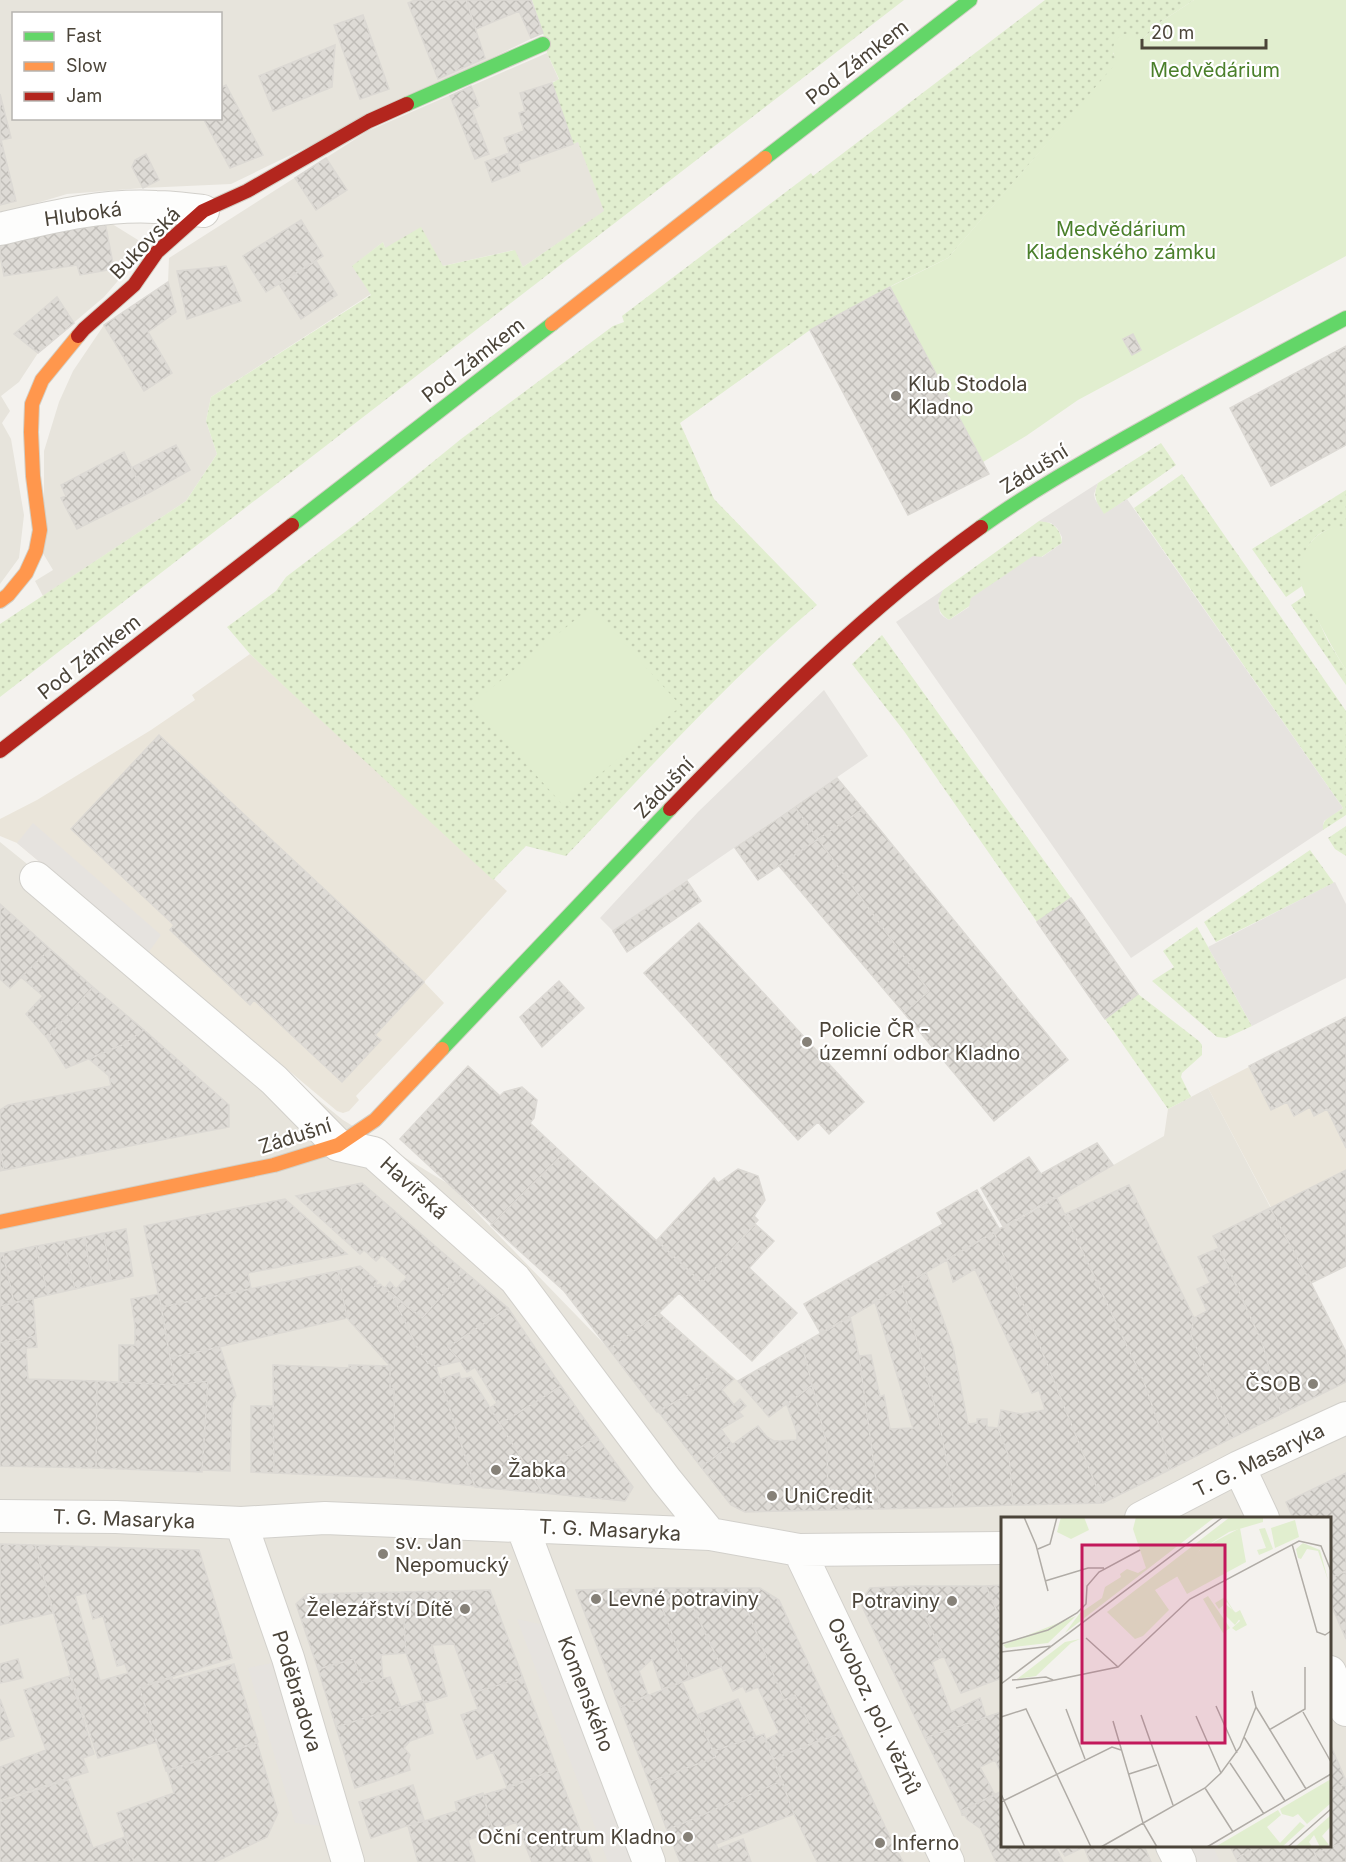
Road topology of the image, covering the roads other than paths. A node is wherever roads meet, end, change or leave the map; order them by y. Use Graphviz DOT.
graph roads {
  1 [pos="970,0"];
  2 [pos="543,44"];
  3 [pos="203,211"];
  4 [pos="0,229"];
  5 [pos="1346,318"];
  6 [pos="0,601"];
  7 [pos="0,751"];
  8 [pos="36,878"];
  9 [pos="338,1145"];
  10 [pos="0,1222"];
  11 [pos="1346,1418"];
  12 [pos="1239,1467"];
  13 [pos="0,1516"];
  14 [pos="1262,1516"];
  15 [pos="1143,1517"];
  16 [pos="241,1522"];
  17 [pos="522,1526"];
  18 [pos="710,1534"];
  19 [pos="1001,1548"];
  20 [pos="799,1550"];
  21 [pos="1331,1676"];
  22 [pos="1346,1710"];
  23 [pos="1173,1847"];
  24 [pos="348,1862"];
  25 [pos="649,1862"];
  26 [pos="948,1862"];
  27 [pos="1180,1862"];
  1 -- 7 [label="street, Pod Zámkem"];
  2 -- 3 [label="street, Bukovská"];
  3 -- 4 [label="street, Hluboká"];
  3 -- 6 [label="street, Bukovská"];
  5 -- 9 [label="street, Zádušní"];
  8 -- 9 [label="street"];
  9 -- 10 [label="street, Zádušní"];
  9 -- 18 [label="street, Havířská"];
  11 -- 12 [label="street, T. G. Masaryka"];
  12 -- 14 [label="street"];
  12 -- 15 [label="street, T. G. Masaryka"];
  13 -- 16 [label="street, T. G. Masaryka"];
  16 -- 17 [label="street, T. G. Masaryka"];
  16 -- 24 [label="street, Poděbradova"];
  17 -- 18 [label="street, T. G. Masaryka"];
  17 -- 25 [label="street, Komenského"];
  18 -- 20 [label="street, T. G. Masaryka"];
  19 -- 20 [label="street, T. G. Masaryka"];
  20 -- 26 [label="street, Osvoboz. pol. vězňů"];
  21 -- 22 [label="street"];
  23 -- 27 [label="street"];
}
